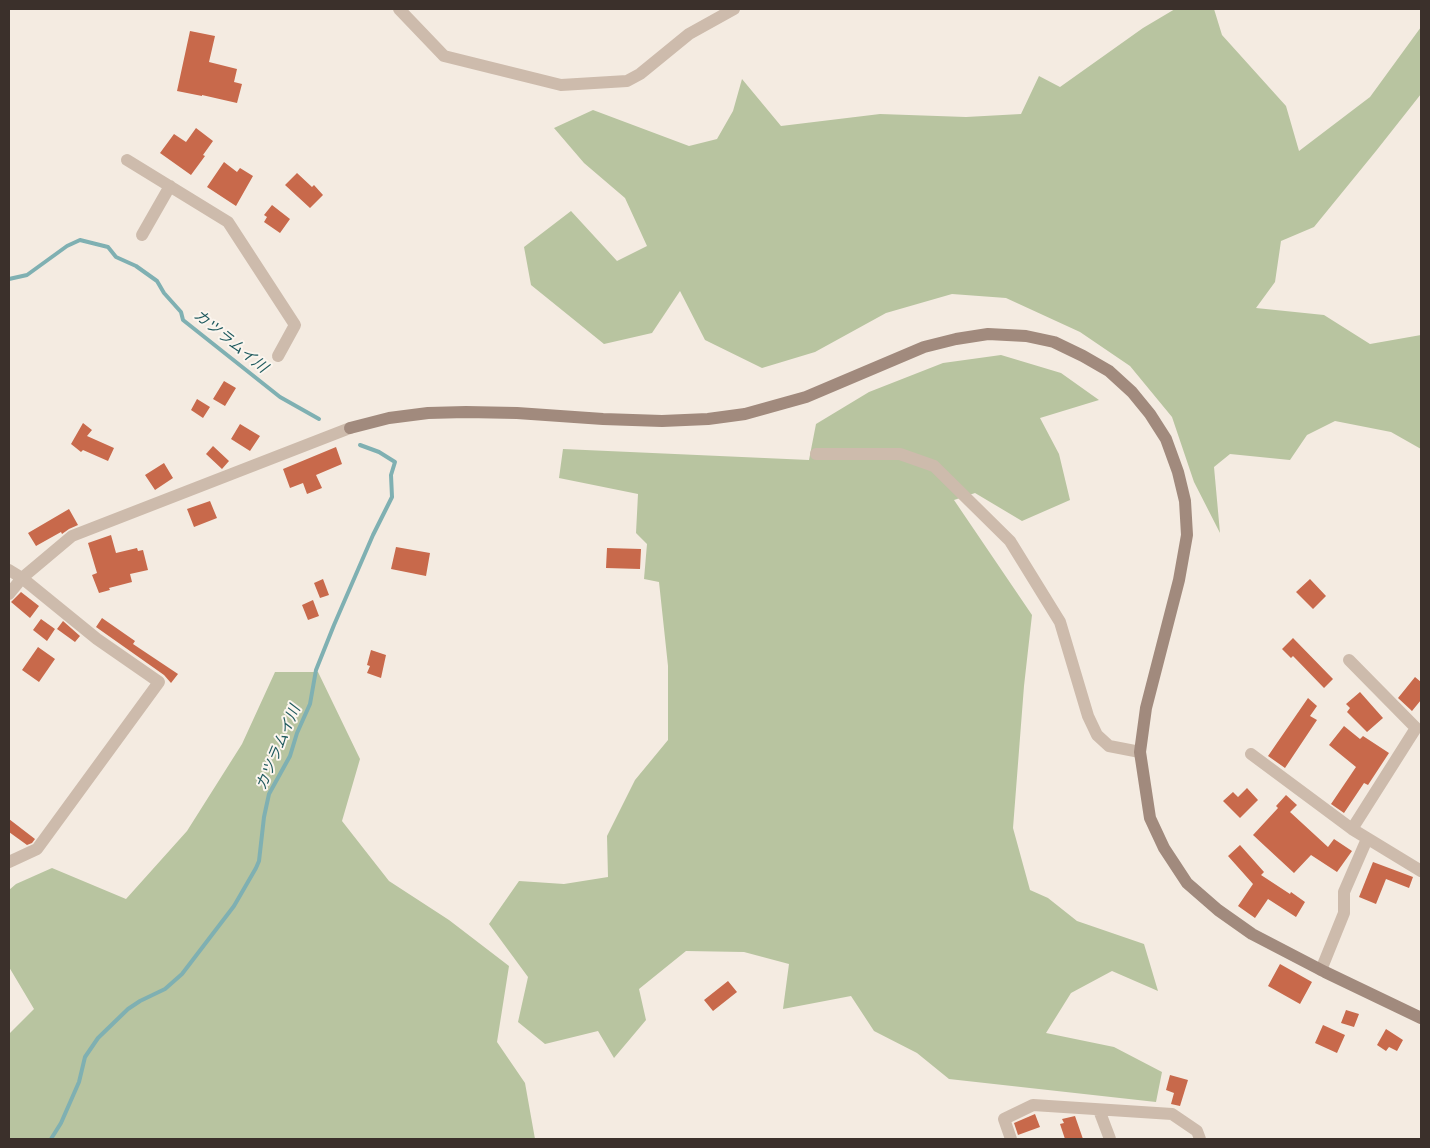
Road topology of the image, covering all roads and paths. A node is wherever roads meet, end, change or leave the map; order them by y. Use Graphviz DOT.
graph roads {
  1 [pos="399,9"];
  2 [pos="734,9"];
  3 [pos="127,160"];
  4 [pos="170,186"];
  5 [pos="142,235"];
  6 [pos="278,356"];
  7 [pos="816,454"];
  8 [pos="9,570"];
  9 [pos="22,578"];
  10 [pos="9,594"];
  11 [pos="1349,660"];
  12 [pos="1140,752"];
  13 [pos="1250,754"];
  14 [pos="1352,829"];
  15 [pos="1367,838"];
  16 [pos="9,862"];
  17 [pos="1421,871"];
  18 [pos="1321,970"];
  19 [pos="1421,1018"];
  20 [pos="1099,1110"];
  21 [pos="1011,1139"];
  22 [pos="1110,1139"];
  23 [pos="1200,1139"];
  1 -- 2 [label="street"];
  3 -- 4 [label="street"];
  4 -- 5 [label="street"];
  4 -- 6 [label="street"];
  7 -- 12 [label="street"];
  8 -- 9 [label="street"];
  9 -- 10 [label="street"];
  9 -- 12 [label="street"];
  9 -- 16 [label="street"];
  11 -- 14 [label="street"];
  12 -- 18 [label="street"];
  13 -- 14 [label="street"];
  14 -- 15 [label="street"];
  15 -- 17 [label="street"];
  15 -- 18 [label="street"];
  18 -- 19 [label="street"];
  20 -- 21 [label="street"];
  20 -- 22 [label="street"];
  20 -- 23 [label="street"];
}
